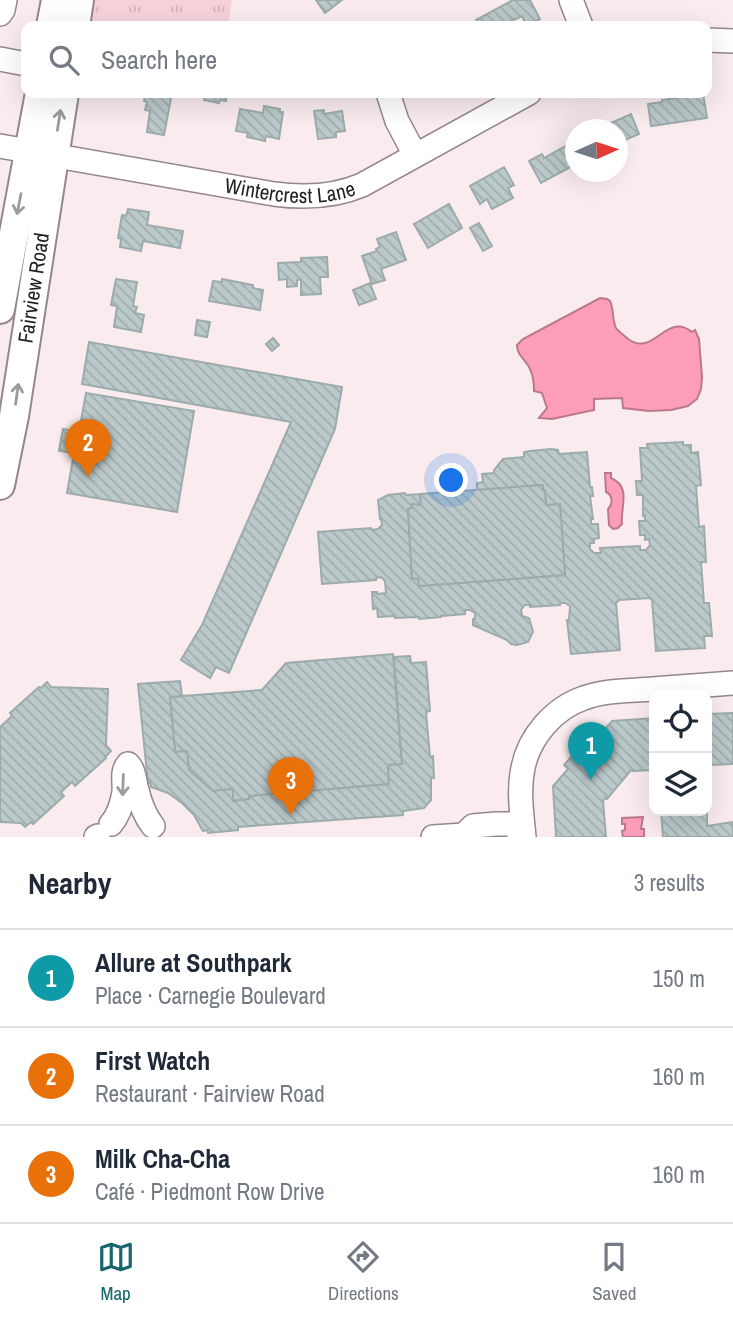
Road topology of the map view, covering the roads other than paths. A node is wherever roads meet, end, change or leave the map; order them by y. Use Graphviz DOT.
graph roads {
  1 [pos="5,0"];
  2 [pos="56,0"];
  3 [pos="79,0"];
  4 [pos="571,0"];
  5 [pos="0,13"];
  6 [pos="52,21"];
  7 [pos="76,21"];
  8 [pos="578,21"];
  9 [pos="712,40"];
  10 [pos="733,41"];
  11 [pos="0,59"];
  12 [pos="21,63"];
  13 [pos="40,98"];
  14 [pos="62,98"];
  15 [pos="390,98"];
  16 [pos="520,98"];
  17 [pos="0,146"];
  18 [pos="41,153"];
  19 [pos="415,155"];
  20 [pos="0,309"];
  21 [pos="0,485"];
  22 [pos="733,683"];
  23 [pos="100,834"];
  24 [pos="162,834"];
  25 [pos="522,835"];
  26 [pos="465,836"];
  27 [pos="433,837"];
  1 -- 5 [label="street"];
  2 -- 6 [label="main road"];
  3 -- 7 [label="main road"];
  4 -- 8 [label="street"];
  9 -- 10 [label="street"];
  11 -- 12 [label="street"];
  13 -- 18 [label="main road, Fairview Road"];
  18 -- 14 [label="main road, Fairview Road, one-way"];
  15 -- 19 [label="street"];
  16 -- 19 [label="street, Wintercrest Lane"];
  17 -- 18 [label="street, Wintercrest Lane"];
  18 -- 19 [label="street, Wintercrest Lane"];
  18 -- 20 [label="main road, Fairview Road, one-way"];
  21 -- 18 [label="main road, Fairview Road, one-way"];
  22 -- 25 [label="street"];
  23 -- 24 [label="street"];
  24 -- 23 [label="street, one-way"];
  25 -- 26 [label="street"];
  26 -- 27 [label="street"];
}
